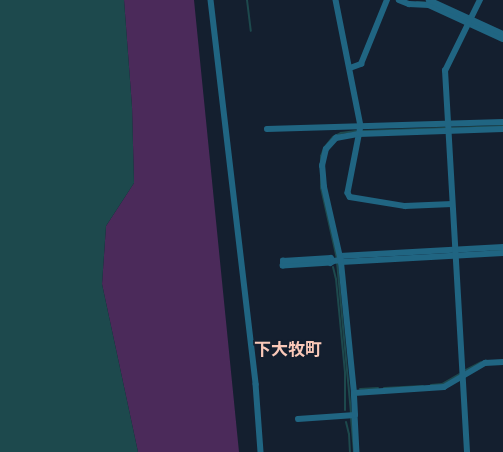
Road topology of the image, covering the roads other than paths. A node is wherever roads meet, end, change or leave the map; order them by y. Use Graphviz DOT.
graph roads {
  1 [pos="211,0"];
  2 [pos="336,0"];
  3 [pos="387,0"];
  4 [pos="399,0"];
  5 [pos="429,0"];
  6 [pos="480,0"];
  7 [pos="469,21"];
  8 [pos="503,34"];
  9 [pos="503,39"];
  10 [pos="350,68"];
  11 [pos="503,122"];
  12 [pos="448,124"];
  13 [pos="361,126"];
  14 [pos="267,129"];
  15 [pos="503,129"];
  16 [pos="448,131"];
  17 [pos="359,134"];
  18 [pos="452,204"];
  19 [pos="503,247"];
  20 [pos="455,253"];
  21 [pos="503,253"];
  22 [pos="340,260"];
  23 [pos="333,261"];
  24 [pos="503,362"];
  25 [pos="463,376"];
  26 [pos="354,393"];
  27 [pos="355,415"];
  28 [pos="298,419"];
  29 [pos="261,452"];
  30 [pos="357,452"];
  31 [pos="467,452"];
  1 -- 29 [label="street"];
  2 -- 10 [label="street"];
  3 -- 10 [label="street"];
  4 -- 7 [label="street"];
  5 -- 7 [label="street"];
  6 -- 7 [label="street"];
  7 -- 8 [label="street"];
  7 -- 9 [label="street"];
  7 -- 12 [label="street"];
  10 -- 13 [label="street"];
  11 -- 12 [label="street"];
  12 -- 13 [label="street"];
  12 -- 16 [label="street"];
  13 -- 14 [label="street"];
  13 -- 17 [label="street"];
  15 -- 16 [label="street"];
  16 -- 17 [label="street"];
  16 -- 18 [label="street"];
  17 -- 18 [label="street"];
  17 -- 22 [label="street"];
  18 -- 20 [label="street"];
  19 -- 20 [label="street"];
  20 -- 21 [label="street"];
  20 -- 22 [label="street"];
  20 -- 25 [label="street"];
  22 -- 23 [label="street"];
  22 -- 26 [label="street"];
  23 -- 23 [label="street"];
  24 -- 25 [label="street"];
  25 -- 26 [label="street"];
  25 -- 31 [label="street"];
  26 -- 27 [label="street"];
  27 -- 28 [label="street"];
  27 -- 30 [label="street"];
}
